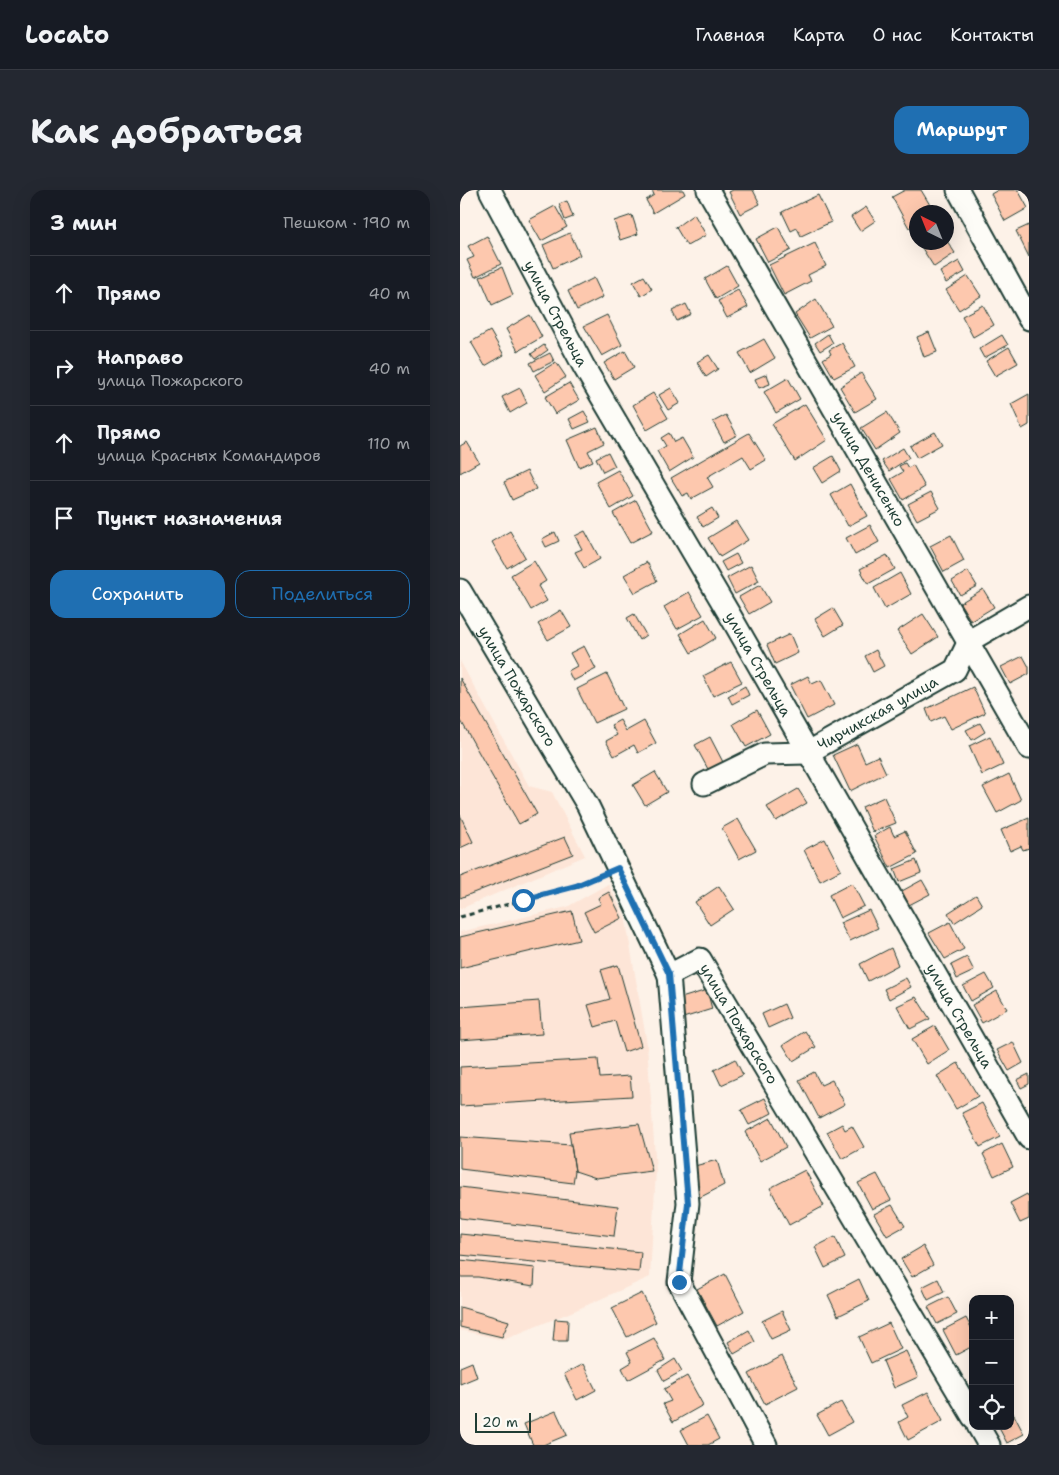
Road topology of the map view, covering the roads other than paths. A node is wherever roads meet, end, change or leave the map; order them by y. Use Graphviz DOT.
graph roads {
  1 [pos="490,190"];
  2 [pos="708,190"];
  3 [pos="958,190"];
  4 [pos="1029,319"];
  5 [pos="460,590"];
  6 [pos="1029,606"];
  7 [pos="969,641"];
  8 [pos="1029,748"];
  9 [pos="807,753"];
  10 [pos="704,784"];
  11 [pos="669,974"];
  12 [pos="1029,1138"];
  13 [pos="969,1410"];
  14 [pos="980,1430"];
  15 [pos="766,1445"];
  16 [pos="989,1445"];
  1 -- 9 [label="street, улица Стрельца"];
  2 -- 7 [label="street, улица Денисенко"];
  3 -- 4 [label="street"];
  5 -- 11 [label="street, улица Пожарского"];
  6 -- 7 [label="street"];
  7 -- 8 [label="street, улица Денисенко"];
  7 -- 9 [label="street, Чирчикская улица"];
  9 -- 10 [label="street, Чирчикская улица"];
  9 -- 12 [label="street, улица Стрельца"];
  11 -- 13 [label="street, улица Пожарского"];
  11 -- 15 [label="street"];
  14 -- 16 [label="street"];
}
